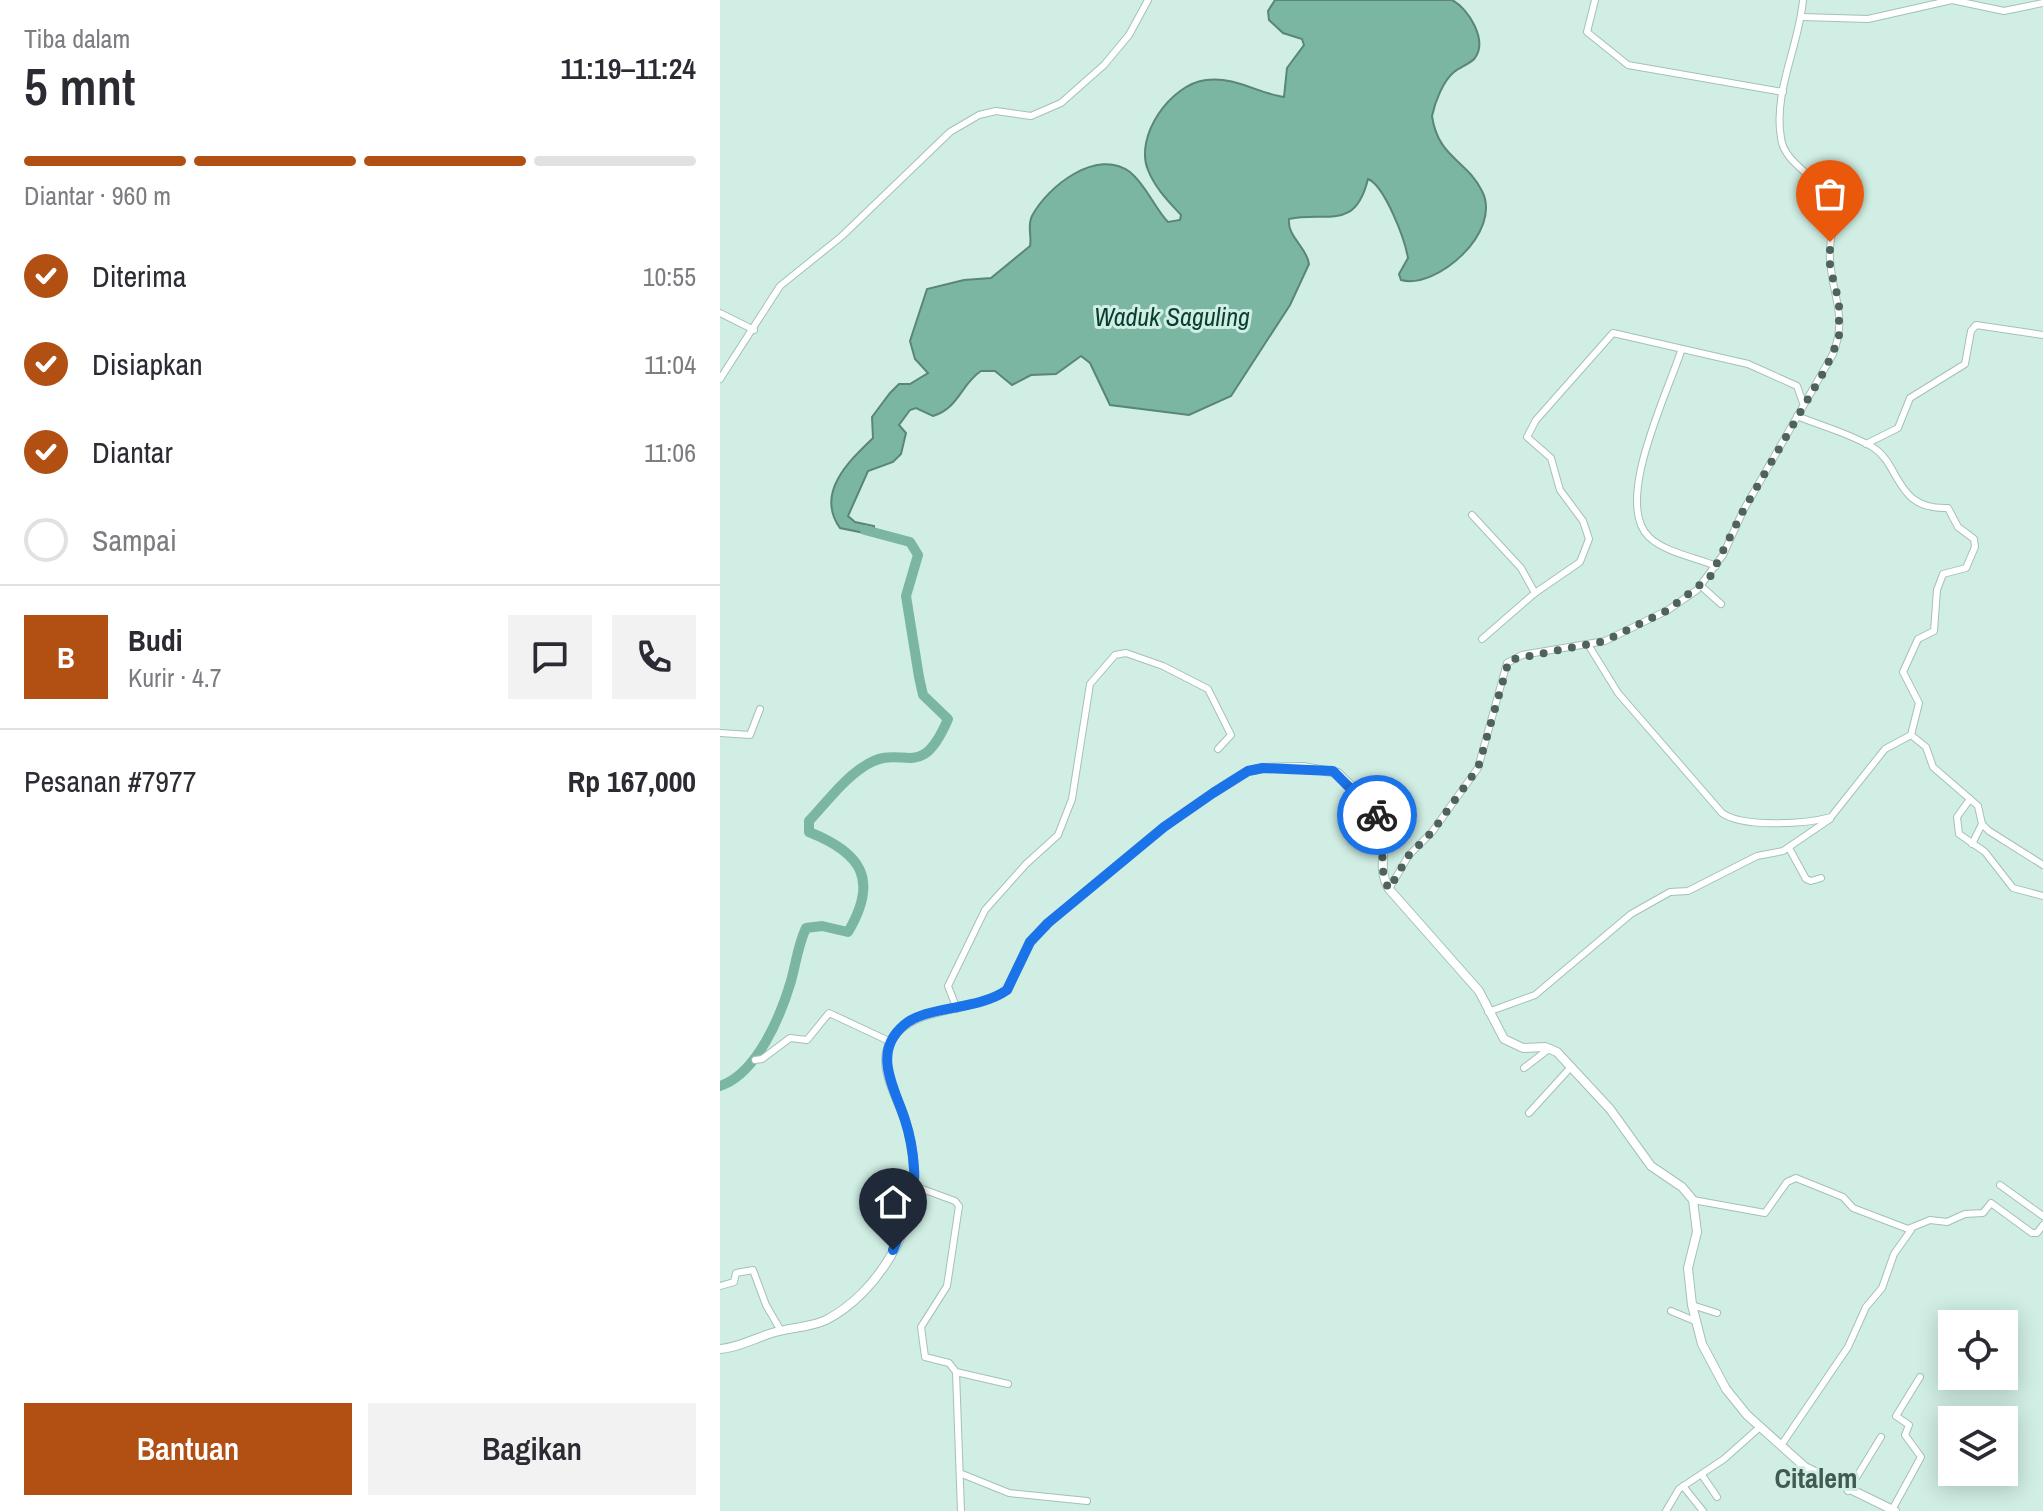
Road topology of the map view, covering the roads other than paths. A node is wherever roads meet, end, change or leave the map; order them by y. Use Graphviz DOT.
graph roads {
  1 [pos="1148,0"];
  2 [pos="1595,0"];
  3 [pos="1803,0"];
  4 [pos="2043,3"];
  5 [pos="1802,17"];
  6 [pos="1783,92"];
  7 [pos="720,313"];
  8 [pos="754,330"];
  9 [pos="2043,335"];
  10 [pos="1681,351"];
  11 [pos="720,379"];
  12 [pos="1803,403"];
  13 [pos="1797,416"];
  14 [pos="1866,444"];
  15 [pos="1472,515"];
  16 [pos="1716,566"];
  17 [pos="1701,586"];
  18 [pos="1535,593"];
  19 [pos="1721,604"];
  20 [pos="1482,639"];
  21 [pos="1589,646"];
  22 [pos="760,709"];
  23 [pos="720,733"];
  24 [pos="1911,735"];
  25 [pos="1218,749"];
  26 [pos="1970,799"];
  27 [pos="1831,817"];
  28 [pos="1982,824"];
  29 [pos="1972,844"];
  30 [pos="1789,848"];
  31 [pos="2043,865"];
  32 [pos="1821,878"];
  33 [pos="1389,889"];
  34 [pos="2043,896"];
  35 [pos="957,1009"];
  36 [pos="1488,1012"];
  37 [pos="891,1042"];
  38 [pos="1550,1048"];
  39 [pos="755,1060"];
  40 [pos="1571,1067"];
  41 [pos="1524,1068"];
  42 [pos="1529,1113"];
  43 [pos="2000,1185"];
  44 [pos="914,1186"];
  45 [pos="1693,1200"];
  46 [pos="2043,1216"];
  47 [pos="2043,1225"];
  48 [pos="1911,1229"];
  49 [pos="720,1286"];
  50 [pos="1692,1305"];
  51 [pos="1671,1311"];
  52 [pos="1717,1313"];
  53 [pos="1695,1321"];
  54 [pos="778,1323"];
  55 [pos="720,1349"];
  56 [pos="956,1372"];
  57 [pos="1920,1377"];
  58 [pos="1008,1384"];
  59 [pos="1760,1427"];
  60 [pos="1881,1437"];
  61 [pos="1782,1444"];
  62 [pos="962,1474"];
  63 [pos="1702,1475"];
  64 [pos="1683,1486"];
  65 [pos="1848,1491"];
  66 [pos="1717,1497"];
  67 [pos="1087,1501"];
  68 [pos="1891,1510"];
  69 [pos="961,1511"];
  70 [pos="1666,1511"];
  71 [pos="1703,1511"];
  1 -- 8 [label="street"];
  2 -- 6 [label="street"];
  3 -- 5 [label="street"];
  4 -- 5 [label="street"];
  5 -- 6 [label="street"];
  6 -- 12 [label="street"];
  7 -- 8 [label="street"];
  8 -- 11 [label="street"];
  9 -- 14 [label="street"];
  10 -- 12 [label="street"];
  10 -- 16 [label="street"];
  10 -- 18 [label="street"];
  12 -- 13 [label="street"];
  13 -- 14 [label="street"];
  13 -- 16 [label="street"];
  14 -- 24 [label="street"];
  15 -- 18 [label="street"];
  16 -- 17 [label="street"];
  17 -- 19 [label="street"];
  17 -- 21 [label="street"];
  18 -- 20 [label="street"];
  21 -- 27 [label="street"];
  21 -- 33 [label="street"];
  22 -- 23 [label="street"];
  24 -- 26 [label="street"];
  24 -- 27 [label="street"];
  25 -- 35 [label="street"];
  26 -- 28 [label="street"];
  26 -- 29 [label="street"];
  27 -- 30 [label="street"];
  28 -- 29 [label="street"];
  28 -- 31 [label="street"];
  29 -- 34 [label="street"];
  30 -- 32 [label="street"];
  30 -- 36 [label="street"];
  33 -- 35 [label="main road"];
  33 -- 36 [label="main road"];
  35 -- 37 [label="main road"];
  36 -- 38 [label="main road"];
  37 -- 39 [label="street"];
  37 -- 44 [label="main road"];
  38 -- 40 [label="main road"];
  38 -- 41 [label="street"];
  40 -- 42 [label="street"];
  40 -- 45 [label="main road"];
  43 -- 46 [label="street"];
  44 -- 54 [label="main road"];
  44 -- 56 [label="street"];
  45 -- 48 [label="street"];
  45 -- 50 [label="main road"];
  47 -- 48 [label="street"];
  48 -- 61 [label="street"];
  49 -- 54 [label="street"];
  50 -- 52 [label="street"];
  50 -- 53 [label="main road"];
  51 -- 53 [label="street"];
  53 -- 59 [label="main road"];
  54 -- 55 [label="main road"];
  56 -- 58 [label="street"];
  56 -- 62 [label="street"];
  57 -- 68 [label="street"];
  59 -- 61 [label="main road"];
  59 -- 63 [label="street"];
  60 -- 65 [label="street"];
  61 -- 65 [label="main road"];
  62 -- 67 [label="street"];
  62 -- 69 [label="street"];
  63 -- 64 [label="street"];
  63 -- 66 [label="street"];
  64 -- 70 [label="street"];
  64 -- 71 [label="street"];
  65 -- 68 [label="main road"];
}
